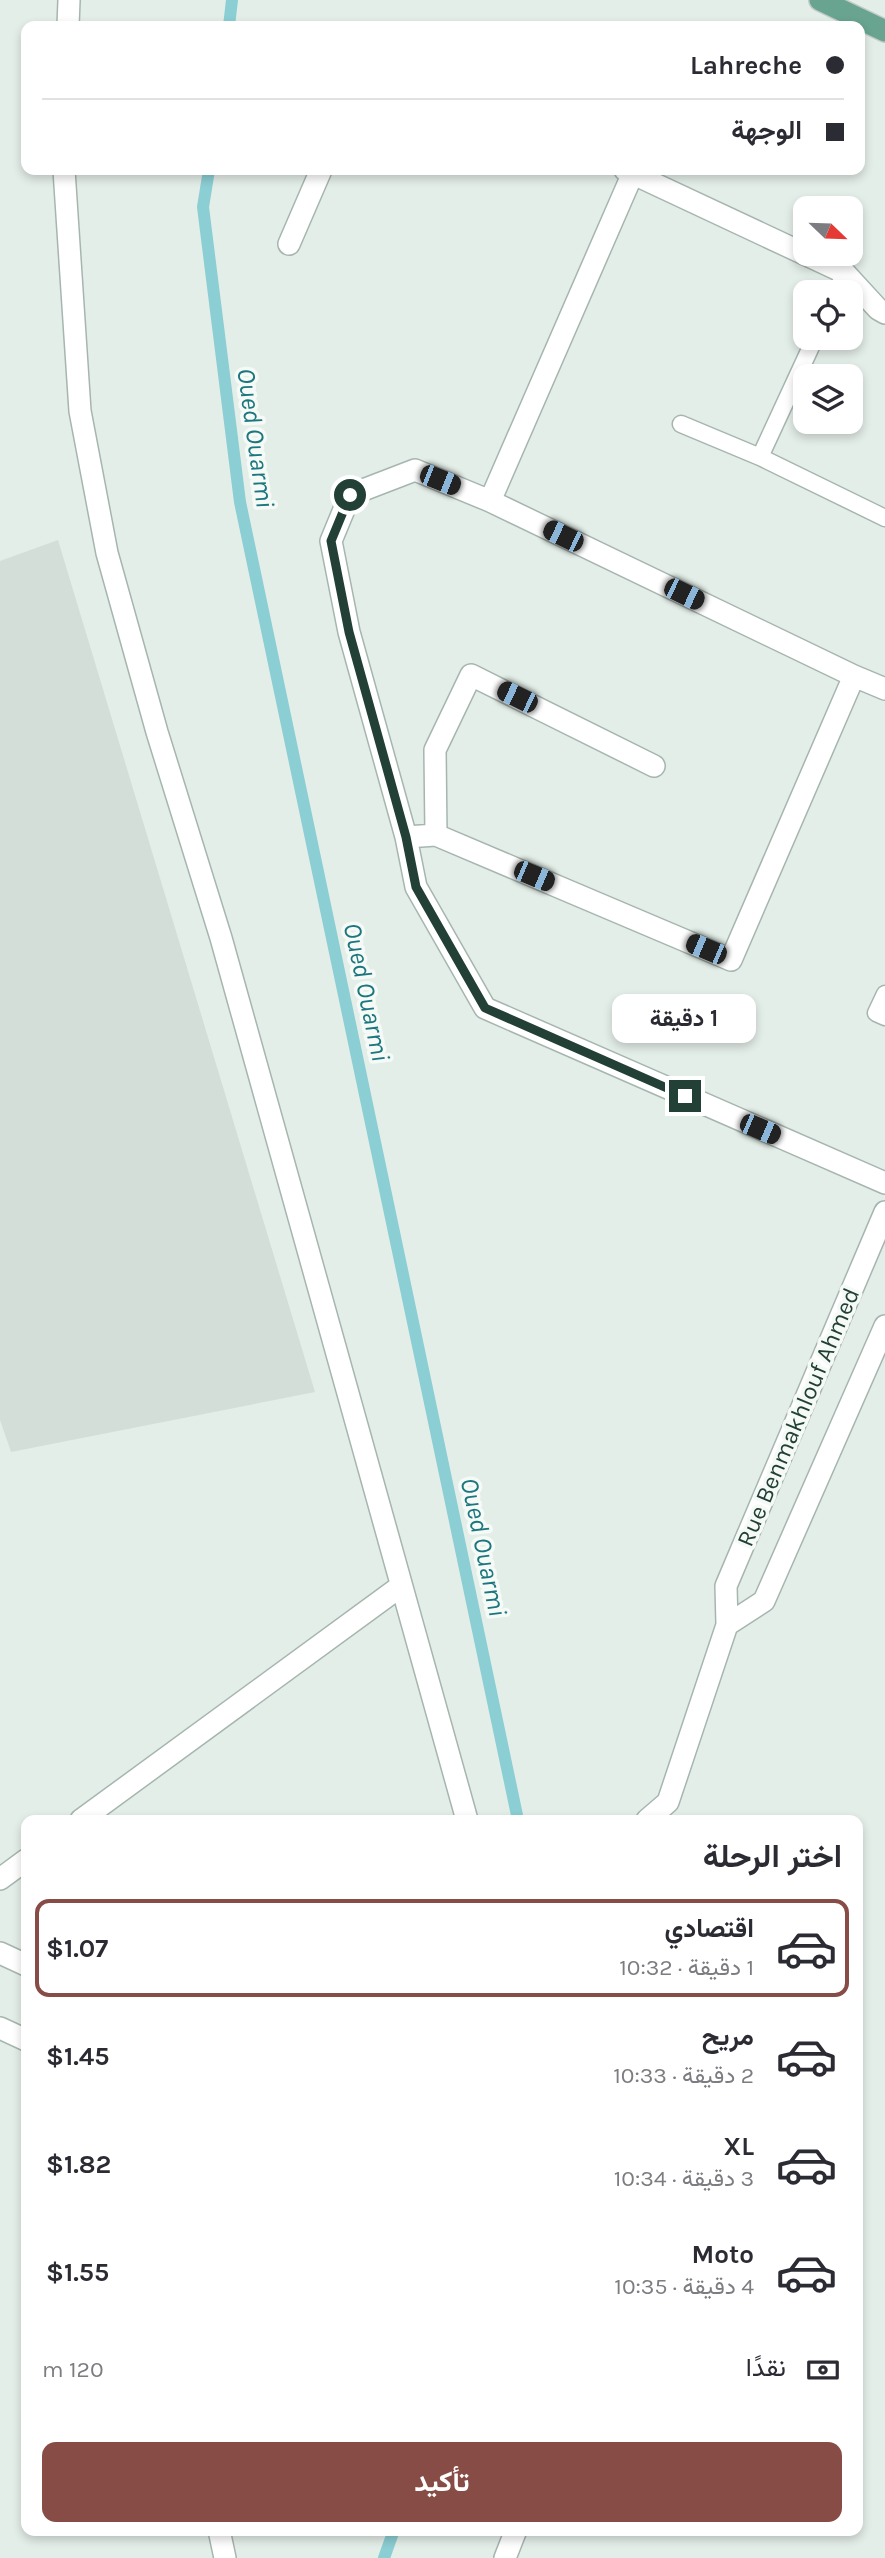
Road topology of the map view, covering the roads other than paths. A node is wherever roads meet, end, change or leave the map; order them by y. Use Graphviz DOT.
graph roads {
  1 [pos="69,0"];
  2 [pos="820,0"];
  3 [pos="68,21"];
  4 [pos="864,21"];
  5 [pos="865,21"];
  6 [pos="885,31"];
  7 [pos="64,175"];
  8 [pos="319,175"];
  9 [pos="628,175"];
  10 [pos="635,175"];
  11 [pos="289,244"];
  12 [pos="834,280"];
  13 [pos="863,299"];
  14 [pos="885,313"];
  15 [pos="809,350"];
  16 [pos="681,424"];
  17 [pos="760,457"];
  18 [pos="490,501"];
  19 [pos="885,518"];
  20 [pos="854,676"];
  21 [pos="885,689"];
  22 [pos="654,766"];
  23 [pos="436,835"];
  24 [pos="406,837"];
  25 [pos="885,994"];
  26 [pos="885,1017"];
  27 [pos="885,1183"];
  28 [pos="885,1212"];
  29 [pos="885,1326"];
  30 [pos="401,1586"];
  31 [pos="727,1625"];
  32 [pos="667,1811"];
  33 [pos="88,1815"];
  34 [pos="466,1815"];
  35 [pos="21,1864"];
  36 [pos="0,1879"];
  37 [pos="0,1953"];
  38 [pos="21,1963"];
  39 [pos="0,2028"];
  40 [pos="21,2038"];
  41 [pos="220,2536"];
  42 [pos="514,2536"];
  43 [pos="225,2558"];
  44 [pos="505,2558"];
  1 -- 3 [label="street"];
  2 -- 4 [label="main road"];
  5 -- 6 [label="main road"];
  7 -- 30 [label="street"];
  8 -- 11 [label="street"];
  9 -- 18 [label="street"];
  10 -- 12 [label="street"];
  13 -- 14 [label="street"];
  15 -- 17 [label="lane"];
  16 -- 17 [label="lane"];
  17 -- 19 [label="lane"];
  18 -- 20 [label="street"];
  18 -- 24 [label="street"];
  20 -- 21 [label="street"];
  20 -- 23 [label="street"];
  22 -- 23 [label="street"];
  23 -- 24 [label="street"];
  24 -- 27 [label="street"];
  25 -- 26 [label="lane"];
  28 -- 31 [label="street, Rue Benmakhlouf Ahmed"];
  29 -- 31 [label="street"];
  30 -- 33 [label="street"];
  30 -- 34 [label="street"];
  31 -- 32 [label="street, Rue Benmakhlouf Ahmed"];
  35 -- 36 [label="street"];
  37 -- 38 [label="street"];
  39 -- 40 [label="street"];
  41 -- 43 [label="street"];
  42 -- 44 [label="street"];
}
